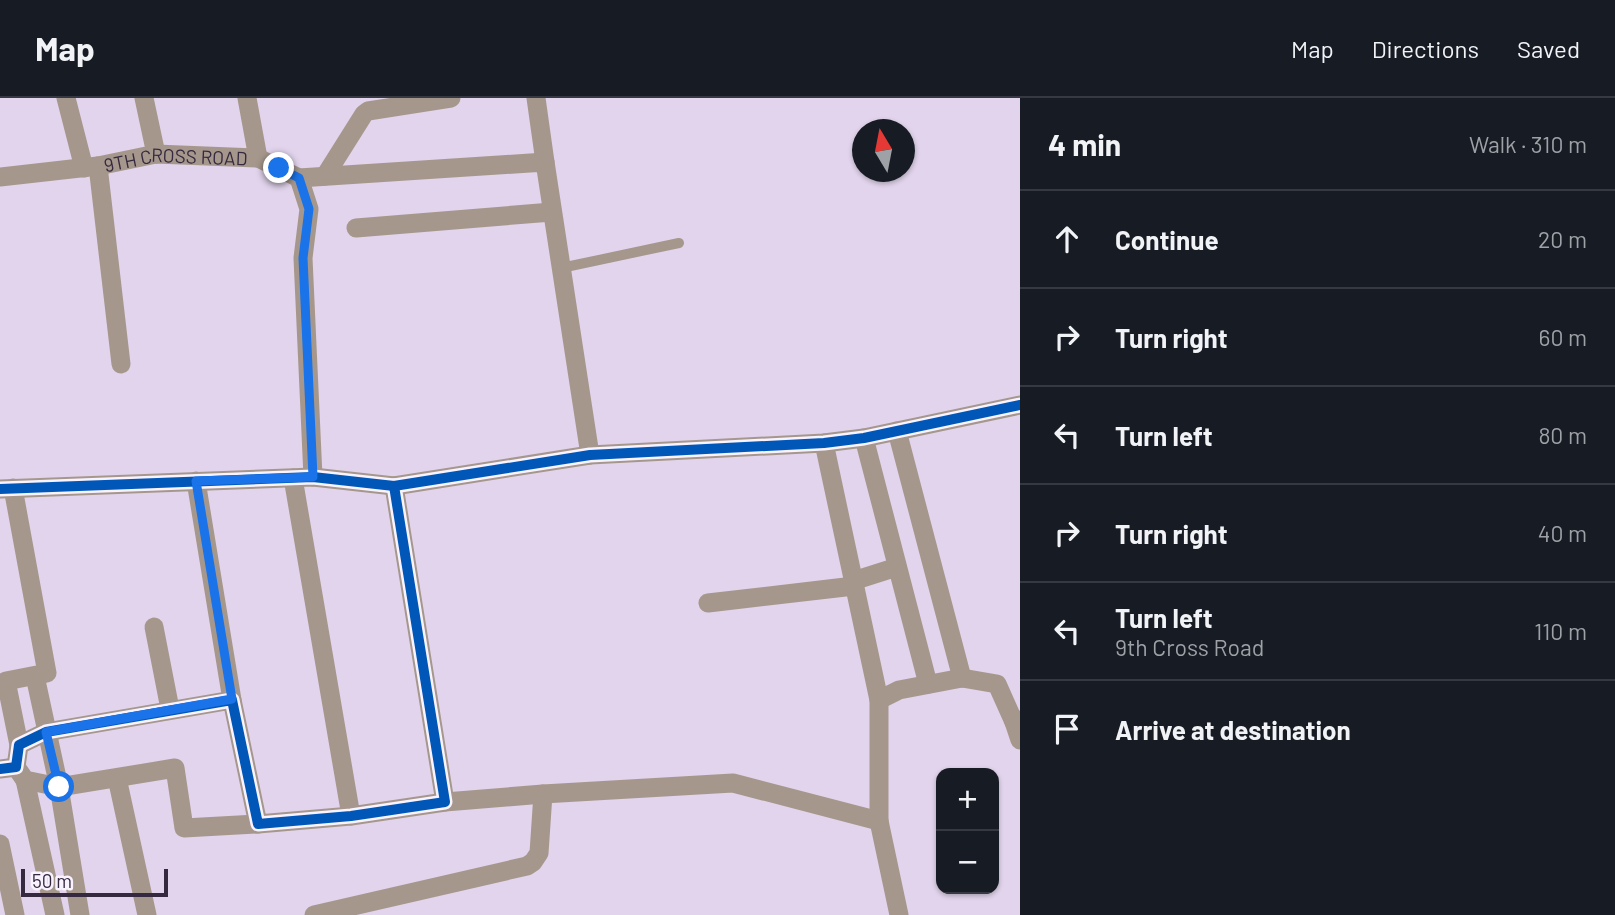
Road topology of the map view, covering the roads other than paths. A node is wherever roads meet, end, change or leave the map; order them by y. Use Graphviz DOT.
graph roads {
  1 [pos="66,98"];
  2 [pos="144,98"];
  3 [pos="247,98"];
  4 [pos="450,98"];
  5 [pos="536,98"];
  6 [pos="156,153"];
  7 [pos="258,158"];
  8 [pos="545,162"];
  9 [pos="91,167"];
  10 [pos="325,176"];
  11 [pos="0,177"];
  12 [pos="299,178"];
  13 [pos="552,212"];
  14 [pos="356,228"];
  15 [pos="679,243"];
  16 [pos="561,268"];
  17 [pos="121,364"];
  18 [pos="1020,405"];
  19 [pos="897,431"];
  20 [pos="864,438"];
  21 [pos="824,443"];
  22 [pos="590,455"];
  23 [pos="313,477"];
  24 [pos="293,478"];
  25 [pos="196,481"];
  26 [pos="394,486"];
  27 [pos="7,488"];
  28 [pos="897,567"];
  29 [pos="853,583"];
  30 [pos="708,603"];
  31 [pos="155,627"];
  32 [pos="35,676"];
  33 [pos="962,678"];
  34 [pos="928,684"];
  35 [pos="232,699"];
  36 [pos="879,700"];
  37 [pos="170,709"];
  38 [pos="1018,727"];
  39 [pos="46,732"];
  40 [pos="19,745"];
  41 [pos="14,772"];
  42 [pos="117,778"];
  43 [pos="59,787"];
  44 [pos="543,794"];
  45 [pos="445,803"];
  46 [pos="351,816"];
  47 [pos="879,821"];
  48 [pos="258,824"];
  49 [pos="0,844"];
  50 [pos="15,915"];
  51 [pos="55,915"];
  52 [pos="80,915"];
  53 [pos="147,915"];
  54 [pos="313,915"];
  55 [pos="899,915"];
  1 -- 9 [label="street"];
  2 -- 6 [label="street"];
  3 -- 7 [label="street"];
  4 -- 10 [label="street"];
  5 -- 8 [label="street"];
  6 -- 7 [label="street, 9TH CROSS ROAD"];
  6 -- 9 [label="street, 9TH CROSS ROAD"];
  7 -- 12 [label="street, 9TH CROSS ROAD"];
  8 -- 10 [label="street"];
  8 -- 13 [label="street"];
  9 -- 11 [label="street, 9TH CROSS ROAD"];
  9 -- 17 [label="street"];
  10 -- 12 [label="street"];
  12 -- 23 [label="street"];
  13 -- 14 [label="street"];
  13 -- 16 [label="street"];
  15 -- 16 [label="lane"];
  16 -- 22 [label="street"];
  18 -- 19 [label="street"];
  19 -- 20 [label="street"];
  19 -- 33 [label="street"];
  20 -- 21 [label="street"];
  20 -- 28 [label="street"];
  21 -- 22 [label="street"];
  21 -- 29 [label="street"];
  22 -- 26 [label="street"];
  23 -- 24 [label="street"];
  23 -- 26 [label="street"];
  24 -- 25 [label="street"];
  24 -- 46 [label="street"];
  25 -- 27 [label="street"];
  25 -- 35 [label="street"];
  26 -- 45 [label="street"];
  27 -- 32 [label="street"];
  28 -- 29 [label="street"];
  28 -- 34 [label="street"];
  29 -- 30 [label="street"];
  29 -- 36 [label="street"];
  31 -- 37 [label="street"];
  32 -- 39 [label="street"];
  32 -- 40 [label="street"];
  33 -- 34 [label="street"];
  33 -- 38 [label="street"];
  34 -- 36 [label="street"];
  35 -- 37 [label="street"];
  35 -- 48 [label="street"];
  36 -- 47 [label="street"];
  37 -- 39 [label="street"];
  39 -- 40 [label="street"];
  39 -- 43 [label="street"];
  40 -- 41 [label="street"];
  41 -- 43 [label="street"];
  41 -- 51 [label="street"];
  42 -- 43 [label="street"];
  42 -- 48 [label="street"];
  42 -- 53 [label="street"];
  43 -- 52 [label="street"];
  44 -- 45 [label="street"];
  44 -- 47 [label="street"];
  44 -- 54 [label="street"];
  45 -- 46 [label="street"];
  46 -- 48 [label="street"];
  47 -- 55 [label="street"];
  49 -- 50 [label="street"];
}
